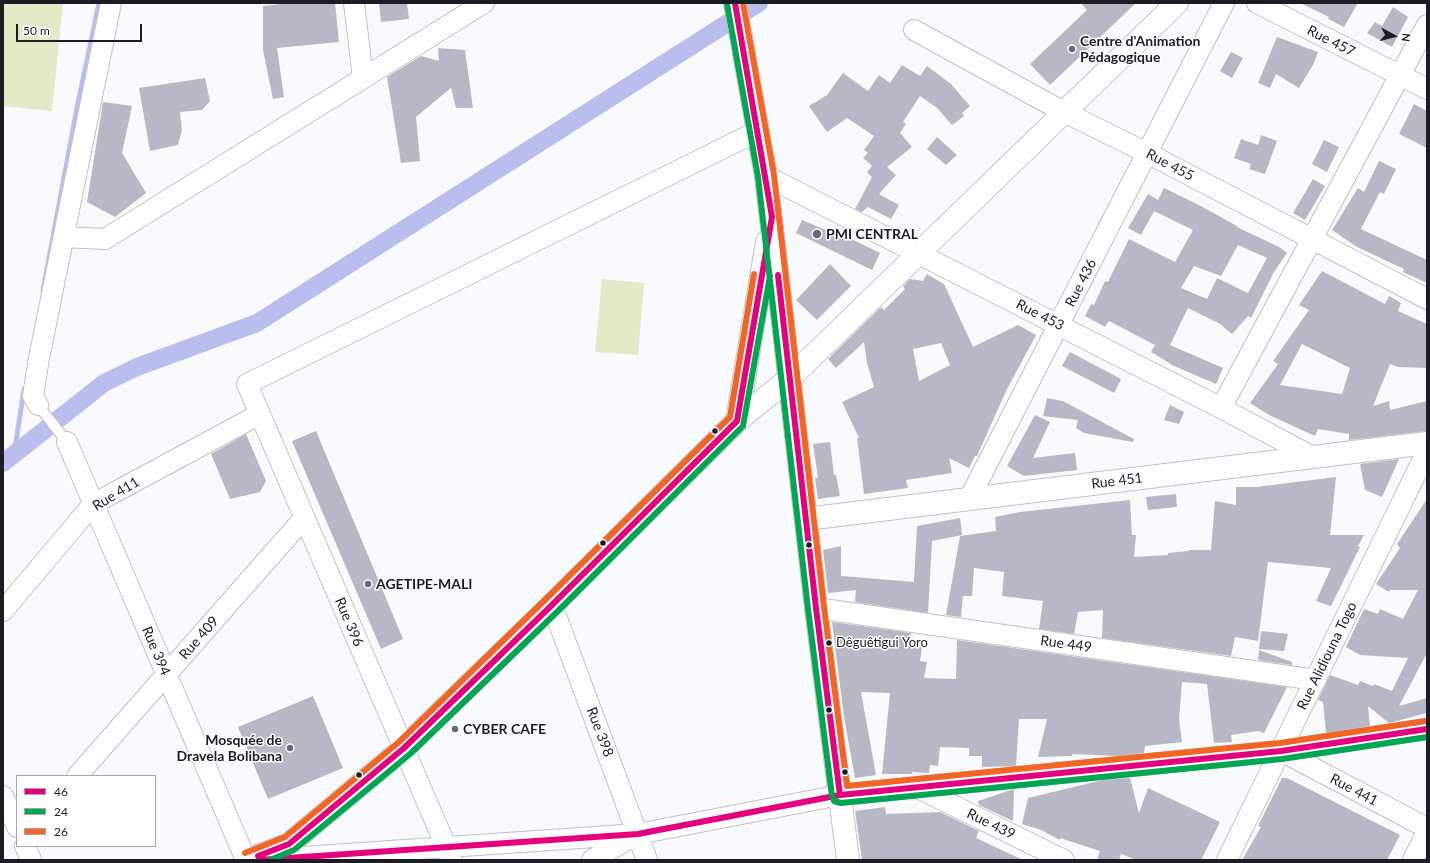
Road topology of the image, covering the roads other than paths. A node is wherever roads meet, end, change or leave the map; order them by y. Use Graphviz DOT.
graph roads {
  1 [pos="111,3"];
  2 [pos="354,3"];
  3 [pos="484,3"];
  4 [pos="735,3"];
  5 [pos="1177,3"];
  6 [pos="1224,3"];
  7 [pos="1257,3"];
  8 [pos="1427,25"];
  9 [pos="914,30"];
  10 [pos="1400,75"];
  11 [pos="363,78"];
  12 [pos="1427,89"];
  13 [pos="1064,112"];
  14 [pos="758,131"];
  15 [pos="1147,152"];
  16 [pos="766,176"];
  17 [pos="772,217"];
  18 [pos="64,237"];
  19 [pos="1311,240"];
  20 [pos="919,254"];
  21 [pos="1427,299"];
  22 [pos="1059,325"];
  23 [pos="790,378"];
  24 [pos="38,405"];
  25 [pos="1221,408"];
  26 [pos="260,414"];
  27 [pos="737,421"];
  28 [pos="67,442"];
  29 [pos="1427,442"];
  30 [pos="1427,451"];
  31 [pos="1312,457"];
  32 [pos="969,499"];
  33 [pos="93,504"];
  34 [pos="304,518"];
  35 [pos="806,518"];
  36 [pos="552,605"];
  37 [pos="816,608"];
  38 [pos="3,611"];
  39 [pos="166,675"];
  40 [pos="1316,680"];
  41 [pos="1427,729"];
  42 [pos="404,748"];
  43 [pos="1281,751"];
  44 [pos="78,775"];
  45 [pos="918,788"];
  46 [pos="3,796"];
  47 [pos="840,796"];
  48 [pos="16,825"];
  49 [pos="1427,828"];
  50 [pos="1427,832"];
  51 [pos="638,834"];
  52 [pos="25,847"];
  53 [pos="449,853"];
  54 [pos="31,860"];
  55 [pos="247,860"];
  56 [pos="259,860"];
  57 [pos="592,860"];
  58 [pos="647,860"];
  59 [pos="848,860"];
  60 [pos="1064,860"];
  61 [pos="1228,860"];
  62 [pos="1413,860"];
  1 -- 18 [label="street"];
  2 -- 11 [label="street"];
  3 -- 11 [label="street"];
  4 -- 14 [label="main road"];
  5 -- 13 [label="main road"];
  6 -- 15 [label="street, Rue 436"];
  7 -- 10 [label="street, Rue 457"];
  8 -- 10 [label="street"];
  9 -- 13 [label="street, Rue 455"];
  10 -- 12 [label="street, Rue 457"];
  10 -- 19 [label="street"];
  11 -- 18 [label="street"];
  13 -- 15 [label="street, Rue 455"];
  13 -- 20 [label="main road"];
  14 -- 16 [label="main road"];
  14 -- 26 [label="street, Rue 396"];
  15 -- 19 [label="street, Rue 455"];
  15 -- 22 [label="street, Rue 436"];
  16 -- 17 [label="main road"];
  16 -- 20 [label="street, Rue 453"];
  17 -- 23 [label="main road"];
  17 -- 27 [label="main road"];
  18 -- 24 [label="street"];
  19 -- 21 [label="street, Rue 455"];
  19 -- 25 [label="street"];
  20 -- 22 [label="street, Rue 453"];
  20 -- 23 [label="main road"];
  22 -- 25 [label="street, Rue 453"];
  22 -- 32 [label="street, Rue 436"];
  23 -- 27 [label="main road"];
  23 -- 35 [label="main road"];
  24 -- 28 [label="lane"];
  25 -- 31 [label="street, Rue 453"];
  26 -- 33 [label="street, Rue 411"];
  26 -- 34 [label="street, Rue 396"];
  27 -- 36 [label="main road"];
  28 -- 33 [label="street, Rue 394"];
  29 -- 31 [label="main road, Rue 451"];
  30 -- 40 [label="street, Rue Alidiouna Togo"];
  31 -- 32 [label="main road, Rue 451"];
  32 -- 35 [label="main road, Rue 451"];
  33 -- 38 [label="street, Rue 411"];
  33 -- 39 [label="street, Rue 394"];
  34 -- 39 [label="street, Rue 409"];
  34 -- 42 [label="street, Rue 396"];
  35 -- 37 [label="main road"];
  36 -- 42 [label="main road"];
  36 -- 51 [label="street, Rue 398"];
  37 -- 40 [label="street, Rue 449"];
  37 -- 47 [label="main road"];
  39 -- 44 [label="street, Rue 409"];
  39 -- 55 [label="street, Rue 394"];
  40 -- 43 [label="street, Rue Alidiouna Togo"];
  41 -- 43 [label="street"];
  42 -- 53 [label="street, Rue 396"];
  42 -- 55 [label="main road"];
  43 -- 45 [label="street"];
  43 -- 49 [label="street, Rue 441"];
  43 -- 61 [label="street, Rue Alidiouna Togo"];
  45 -- 47 [label="street"];
  45 -- 60 [label="street, Rue 439"];
  46 -- 48 [label="street"];
  47 -- 51 [label="street"];
  47 -- 59 [label="main road"];
  50 -- 62 [label="street"];
  51 -- 53 [label="street"];
  51 -- 57 [label="street"];
  51 -- 58 [label="street, Rue 398"];
  52 -- 54 [label="street"];
  53 -- 56 [label="street"];
}
